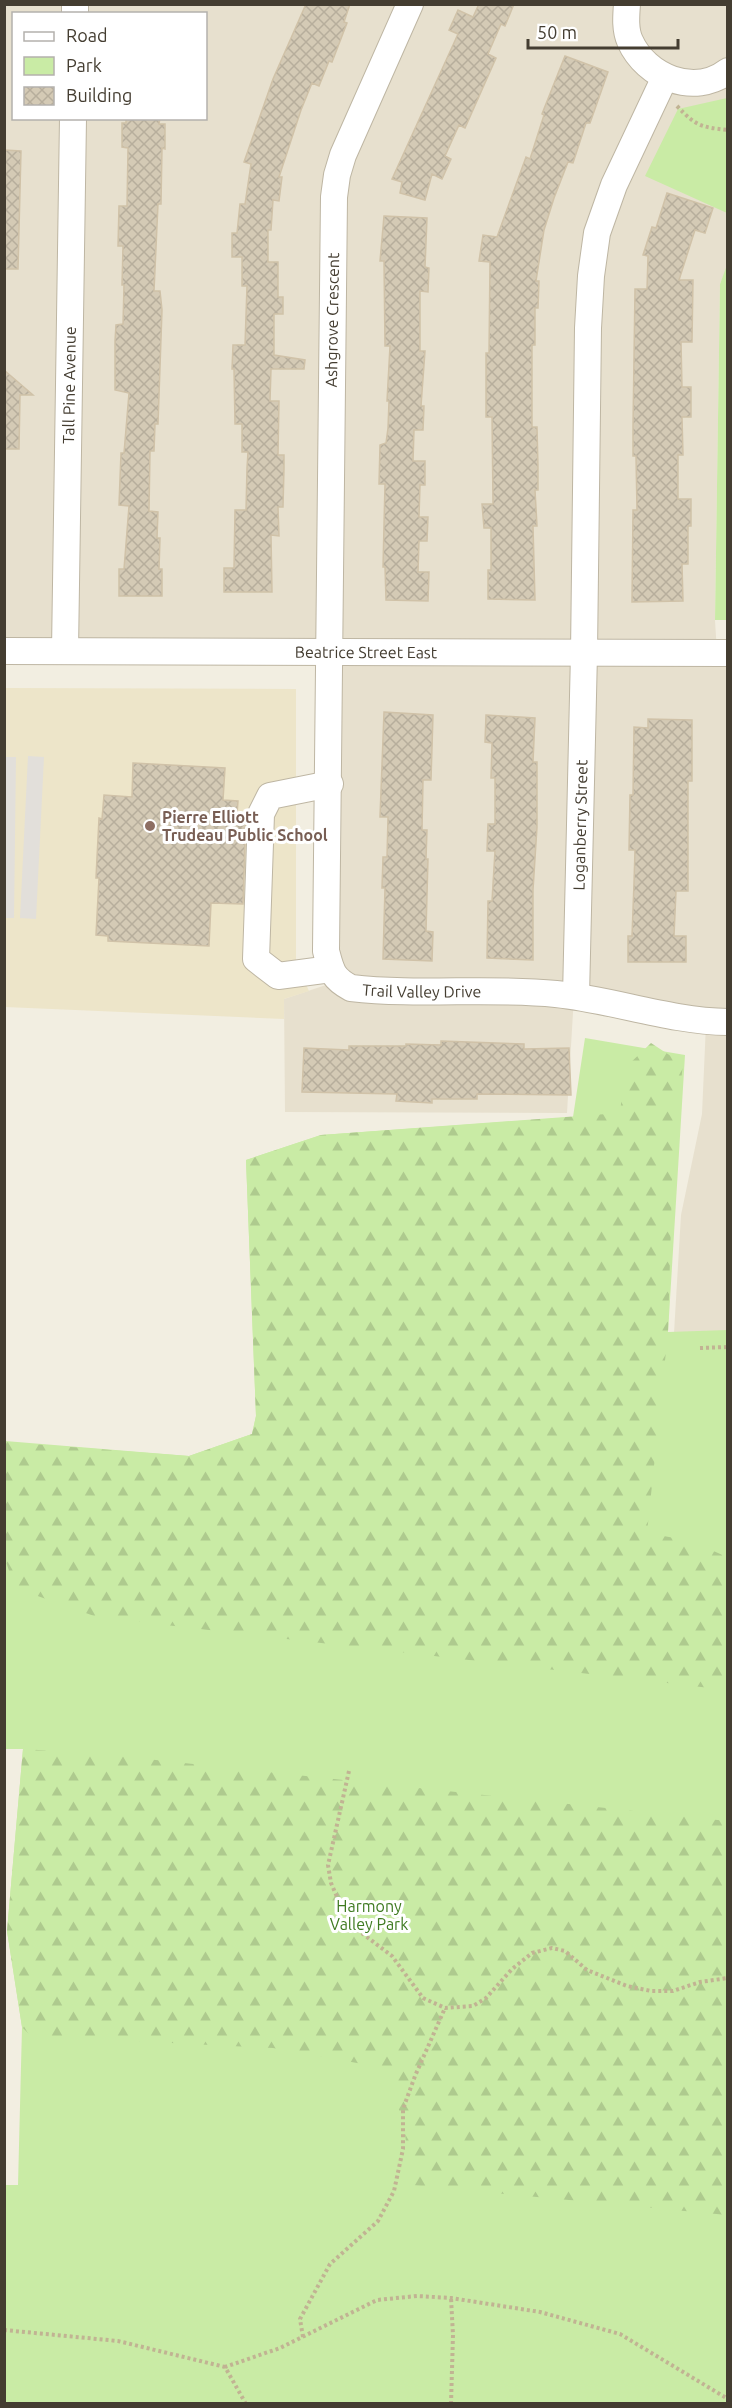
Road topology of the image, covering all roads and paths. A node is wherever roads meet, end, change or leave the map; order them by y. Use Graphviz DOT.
graph roads {
  1 [pos="410,4"];
  2 [pos="627,4"];
  3 [pos="728,71"];
  4 [pos="665,77"];
  5 [pos="677,106"];
  6 [pos="73,120"];
  7 [pos="728,130"];
  8 [pos="4,651"];
  9 [pos="66,651"];
  10 [pos="331,652"];
  11 [pos="584,653"];
  12 [pos="728,653"];
  13 [pos="330,784"];
  14 [pos="331,969"];
  15 [pos="576,996"];
  16 [pos="728,1022"];
  17 [pos="700,1347"];
  18 [pos="728,1347"];
  19 [pos="349,1772"];
  20 [pos="728,1978"];
  21 [pos="446,2008"];
  22 [pos="451,2298"];
  23 [pos="4,2330"];
  24 [pos="303,2337"];
  25 [pos="225,2367"];
  26 [pos="728,2399"];
  27 [pos="246,2403"];
  28 [pos="451,2403"];
  1 -- 10 [label="street, Ashgrove Crescent"];
  2 -- 4 [label="street"];
  3 -- 4 [label="street"];
  4 -- 11 [label="street"];
  5 -- 7 [label="path"];
  6 -- 9 [label="street, Tall Pine Avenue"];
  8 -- 9 [label="street, Beatrice Street East"];
  9 -- 10 [label="street, Beatrice Street East"];
  10 -- 11 [label="street, Beatrice Street East"];
  10 -- 13 [label="street"];
  11 -- 12 [label="street, Beatrice Street East"];
  11 -- 15 [label="street, Loganberry Street"];
  13 -- 14 [label="street"];
  13 -- 14 [label="street"];
  14 -- 15 [label="street, Trail Valley Drive"];
  15 -- 16 [label="street, Trail Valley Drive"];
  17 -- 18 [label="path"];
  19 -- 21 [label="path"];
  20 -- 21 [label="path"];
  21 -- 24 [label="path"];
  22 -- 24 [label="path"];
  22 -- 26 [label="path"];
  22 -- 28 [label="path"];
  23 -- 25 [label="path"];
  24 -- 25 [label="path"];
  25 -- 27 [label="path"];
}
